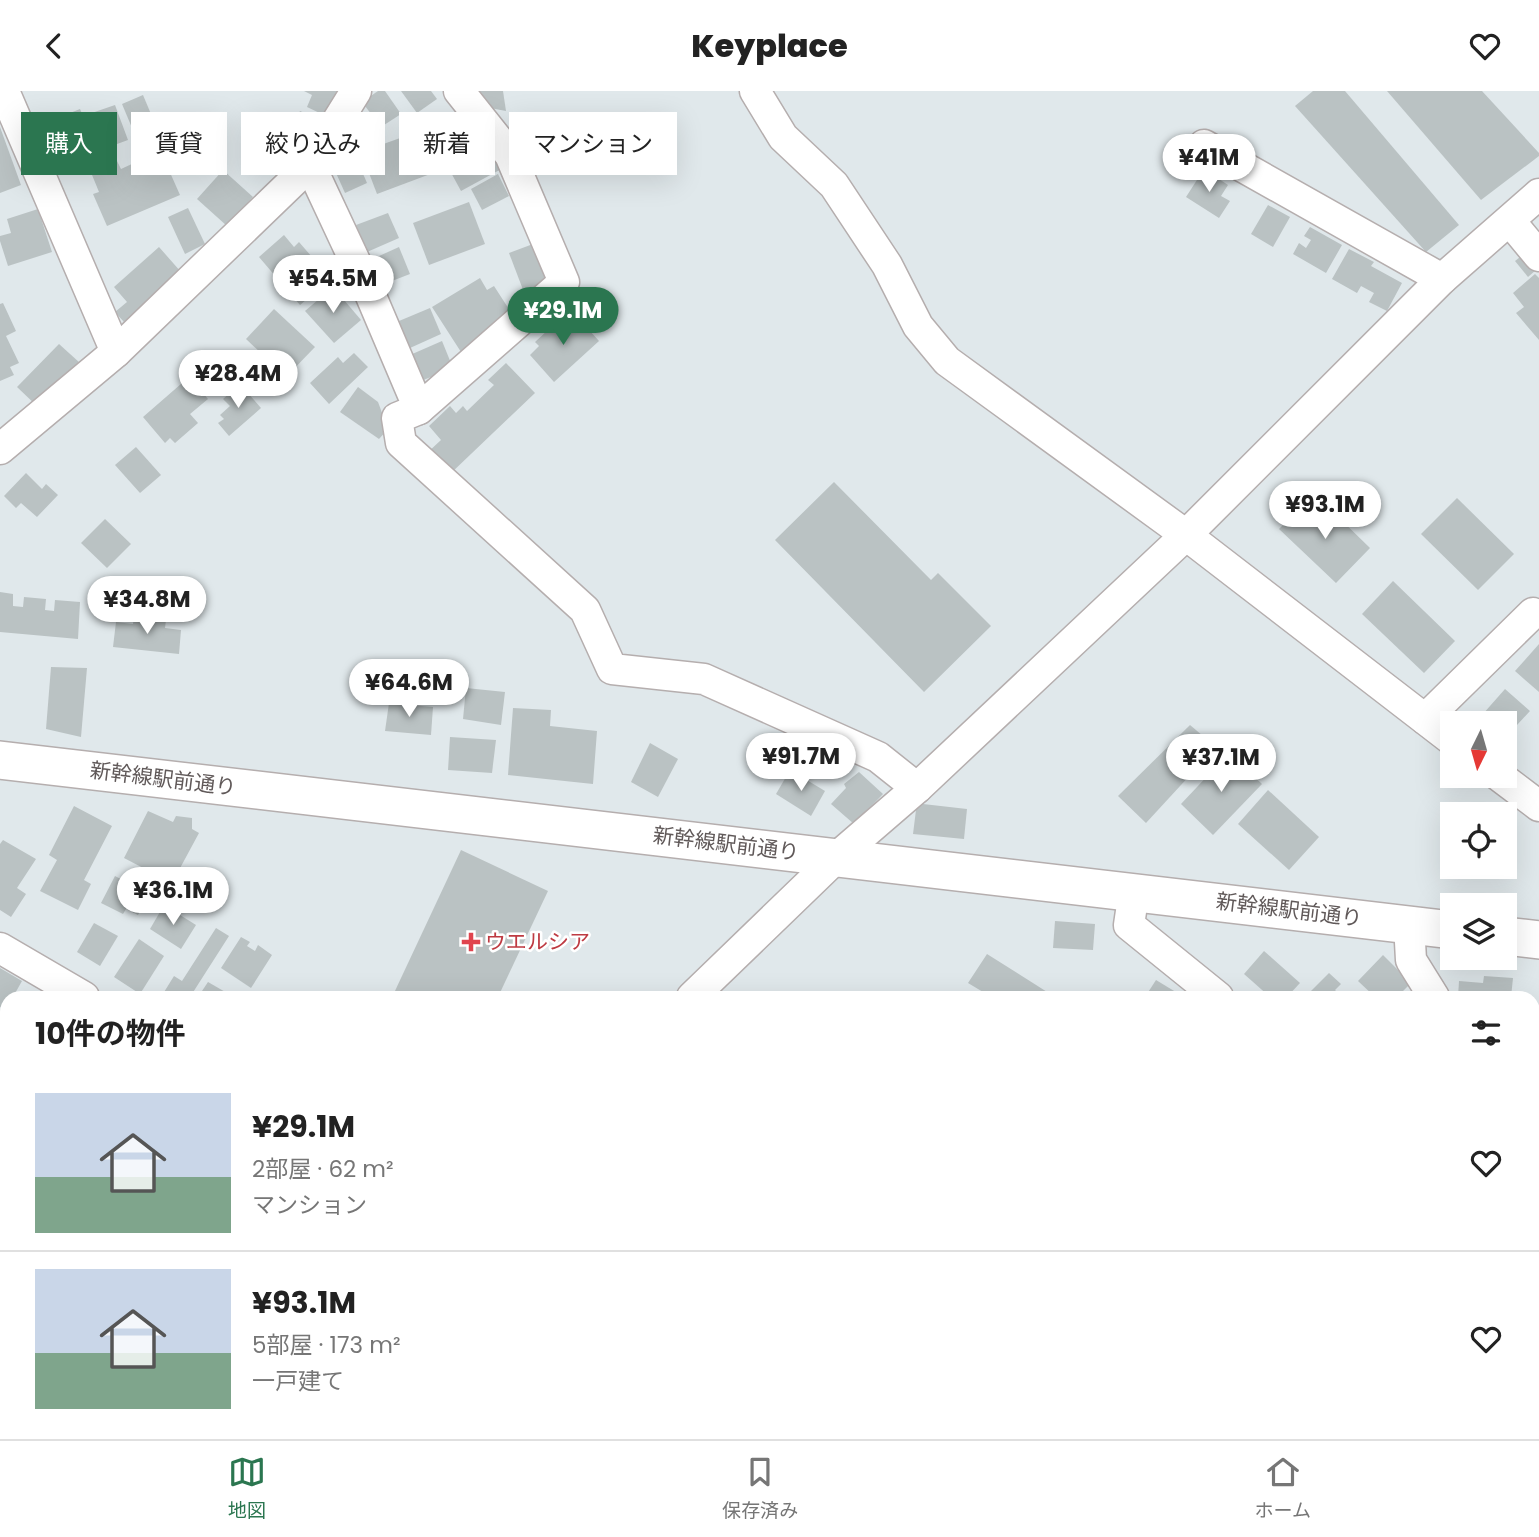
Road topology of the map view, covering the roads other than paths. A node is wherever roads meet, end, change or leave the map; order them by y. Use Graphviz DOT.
graph roads {
  1 [pos="4,91"];
  2 [pos="356,91"];
  3 [pos="459,91"];
  4 [pos="755,91"];
  5 [pos="343,112"];
  6 [pos="1204,145"];
  7 [pos="300,175"];
  8 [pos="315,175"];
  9 [pos="1539,194"];
  10 [pos="1510,221"];
  11 [pos="1539,256"];
  12 [pos="1442,279"];
  13 [pos="116,352"];
  14 [pos="419,409"];
  15 [pos="0,449"];
  16 [pos="1186,535"];
  17 [pos="1533,613"];
  18 [pos="1425,719"];
  19 [pos="1440,731"];
  20 [pos="0,760"];
  21 [pos="917,788"];
  22 [pos="1516,788"];
  23 [pos="1539,806"];
  24 [pos="837,857"];
  25 [pos="1134,891"];
  26 [pos="1409,925"];
  27 [pos="1440,929"];
  28 [pos="1517,937"];
  29 [pos="1539,940"];
  30 [pos="0,948"];
  31 [pos="73,991"];
  32 [pos="698,991"];
  33 [pos="1210,991"];
  34 [pos="1430,991"];
  1 -- 13 [label="street"];
  2 -- 5 [label="street"];
  3 -- 14 [label="street"];
  4 -- 16 [label="street"];
  6 -- 12 [label="street"];
  7 -- 13 [label="street"];
  8 -- 14 [label="street"];
  9 -- 10 [label="street"];
  10 -- 11 [label="street"];
  10 -- 12 [label="street"];
  12 -- 16 [label="street"];
  13 -- 15 [label="street"];
  14 -- 21 [label="street"];
  16 -- 18 [label="street"];
  16 -- 21 [label="street"];
  17 -- 18 [label="street"];
  18 -- 19 [label="street"];
  20 -- 24 [label="street, 新幹線駅前通り"];
  21 -- 24 [label="street"];
  22 -- 23 [label="street"];
  24 -- 25 [label="street, 新幹線駅前通り"];
  24 -- 32 [label="street"];
  25 -- 26 [label="street, 新幹線駅前通り"];
  25 -- 33 [label="street"];
  26 -- 27 [label="street, 新幹線駅前通り"];
  26 -- 34 [label="street"];
  28 -- 29 [label="street"];
  30 -- 31 [label="street"];
}
